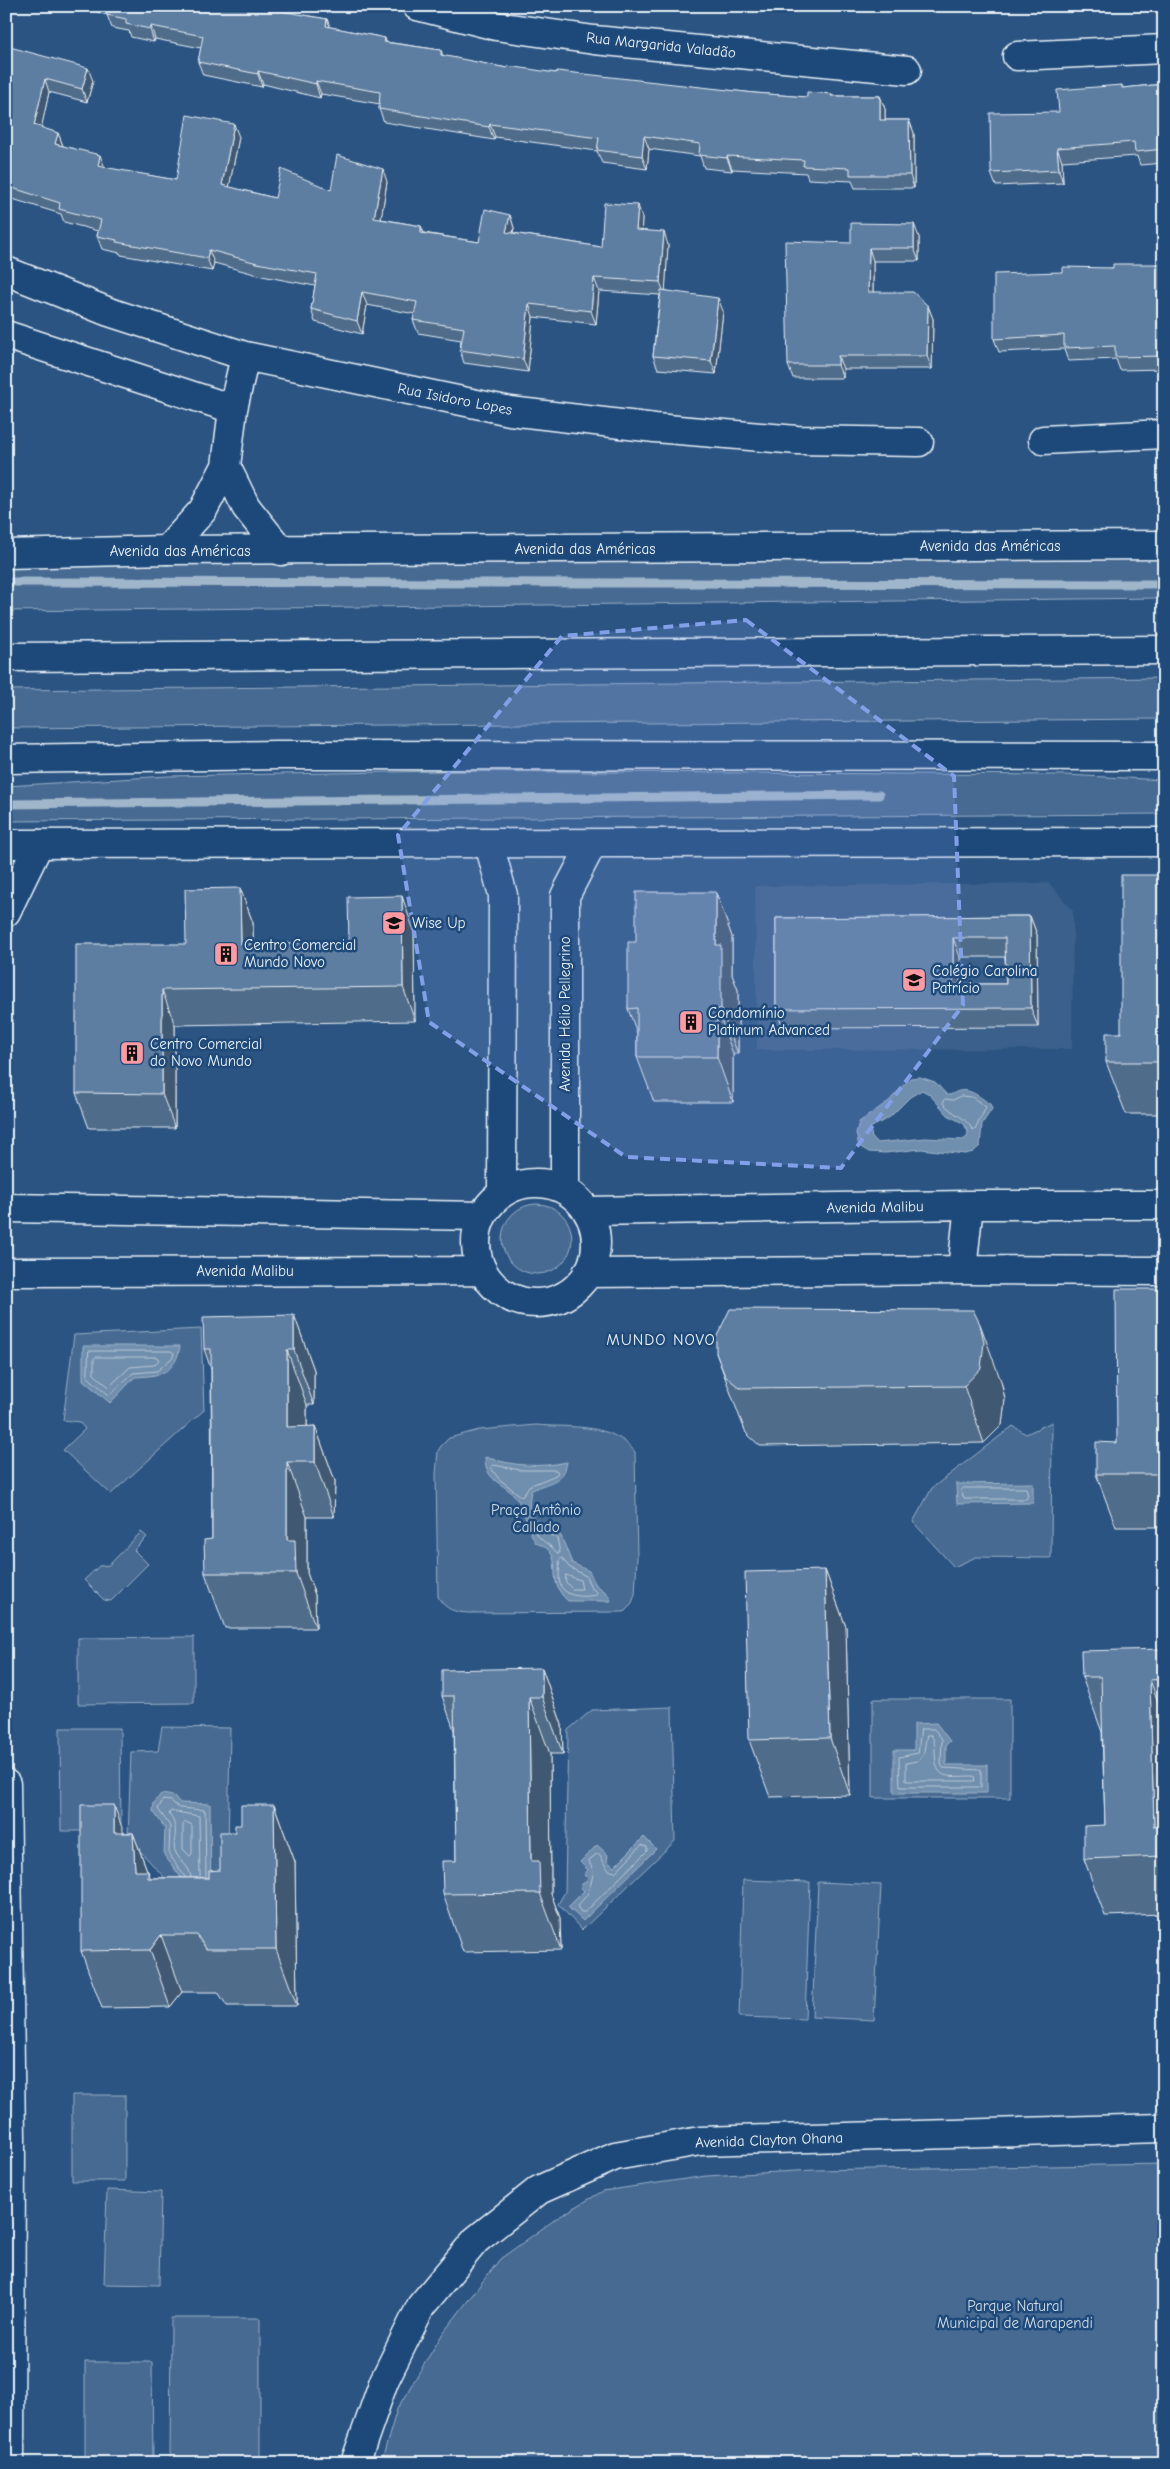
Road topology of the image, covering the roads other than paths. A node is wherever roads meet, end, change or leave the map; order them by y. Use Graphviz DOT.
graph roads {
  1 [pos="417,6"];
  2 [pos="1164,49"];
  3 [pos="1017,56"];
  4 [pos="907,70"];
  5 [pos="6,272"];
  6 [pos="6,335"];
  7 [pos="245,356"];
  8 [pos="232,409"];
  9 [pos="1164,434"];
  10 [pos="1043,440"];
  11 [pos="919,442"];
  12 [pos="226,466"];
  13 [pos="1164,545"];
  14 [pos="167,550"];
  15 [pos="281,551"];
  16 [pos="6,554"];
  17 [pos="6,645"];
  18 [pos="1164,650"];
  19 [pos="6,657"];
  20 [pos="33,657"];
  21 [pos="1164,756"];
  22 [pos="6,760"];
  23 [pos="1164,842"];
  24 [pos="6,844"];
  25 [pos="39,844"];
  26 [pos="489,844"];
  27 [pos="592,844"];
  28 [pos="6,912"];
  29 [pos="565,1190"];
  30 [pos="502,1193"];
  31 [pos="969,1205"];
  32 [pos="1164,1205"];
  33 [pos="6,1208"];
  34 [pos="587,1211"];
  35 [pos="482,1216"];
  36 [pos="483,1270"];
  37 [pos="962,1270"];
  38 [pos="1164,1271"];
  39 [pos="6,1272"];
  40 [pos="587,1273"];
  41 [pos="6,1784"];
  42 [pos="1164,2128"];
  43 [pos="10,2463"];
  44 [pos="355,2463"];
  1 -- 4 [label="main road, Rua Margarida Valadão"];
  2 -- 3 [label="main road"];
  5 -- 7 [label="main road, Rua Isidoro Lopes"];
  6 -- 8 [label="main road"];
  7 -- 8 [label="main road"];
  7 -- 11 [label="main road, Rua Isidoro Lopes"];
  8 -- 12 [label="main road"];
  9 -- 10 [label="main road"];
  12 -- 14 [label="main road"];
  12 -- 15 [label="main road"];
  13 -- 15 [label="main road, Avenida das Américas"];
  14 -- 15 [label="main road, Avenida das Américas"];
  14 -- 16 [label="main road, Avenida das Américas"];
  17 -- 20 [label="main road"];
  18 -- 20 [label="main road"];
  19 -- 20 [label="main road"];
  21 -- 22 [label="main road"];
  23 -- 27 [label="main road"];
  24 -- 25 [label="main road"];
  25 -- 26 [label="main road"];
  25 -- 28 [label="main road"];
  26 -- 27 [label="main road"];
  26 -- 30 [label="main road"];
  27 -- 29 [label="main road, Avenida Hélio Pellegrino"];
  29 -- 30 [label="main road"];
  29 -- 34 [label="main road"];
  30 -- 35 [label="main road"];
  31 -- 32 [label="main road, Avenida Malibu"];
  31 -- 34 [label="main road, Avenida Malibu"];
  31 -- 37 [label="main road"];
  33 -- 35 [label="main road"];
  34 -- 40 [label="main road"];
  35 -- 36 [label="main road"];
  36 -- 39 [label="main road, Avenida Malibu"];
  36 -- 40 [label="main road"];
  37 -- 38 [label="main road"];
  37 -- 40 [label="main road"];
  41 -- 43 [label="main road"];
  42 -- 44 [label="main road, Avenida Clayton Ohana"];
}
